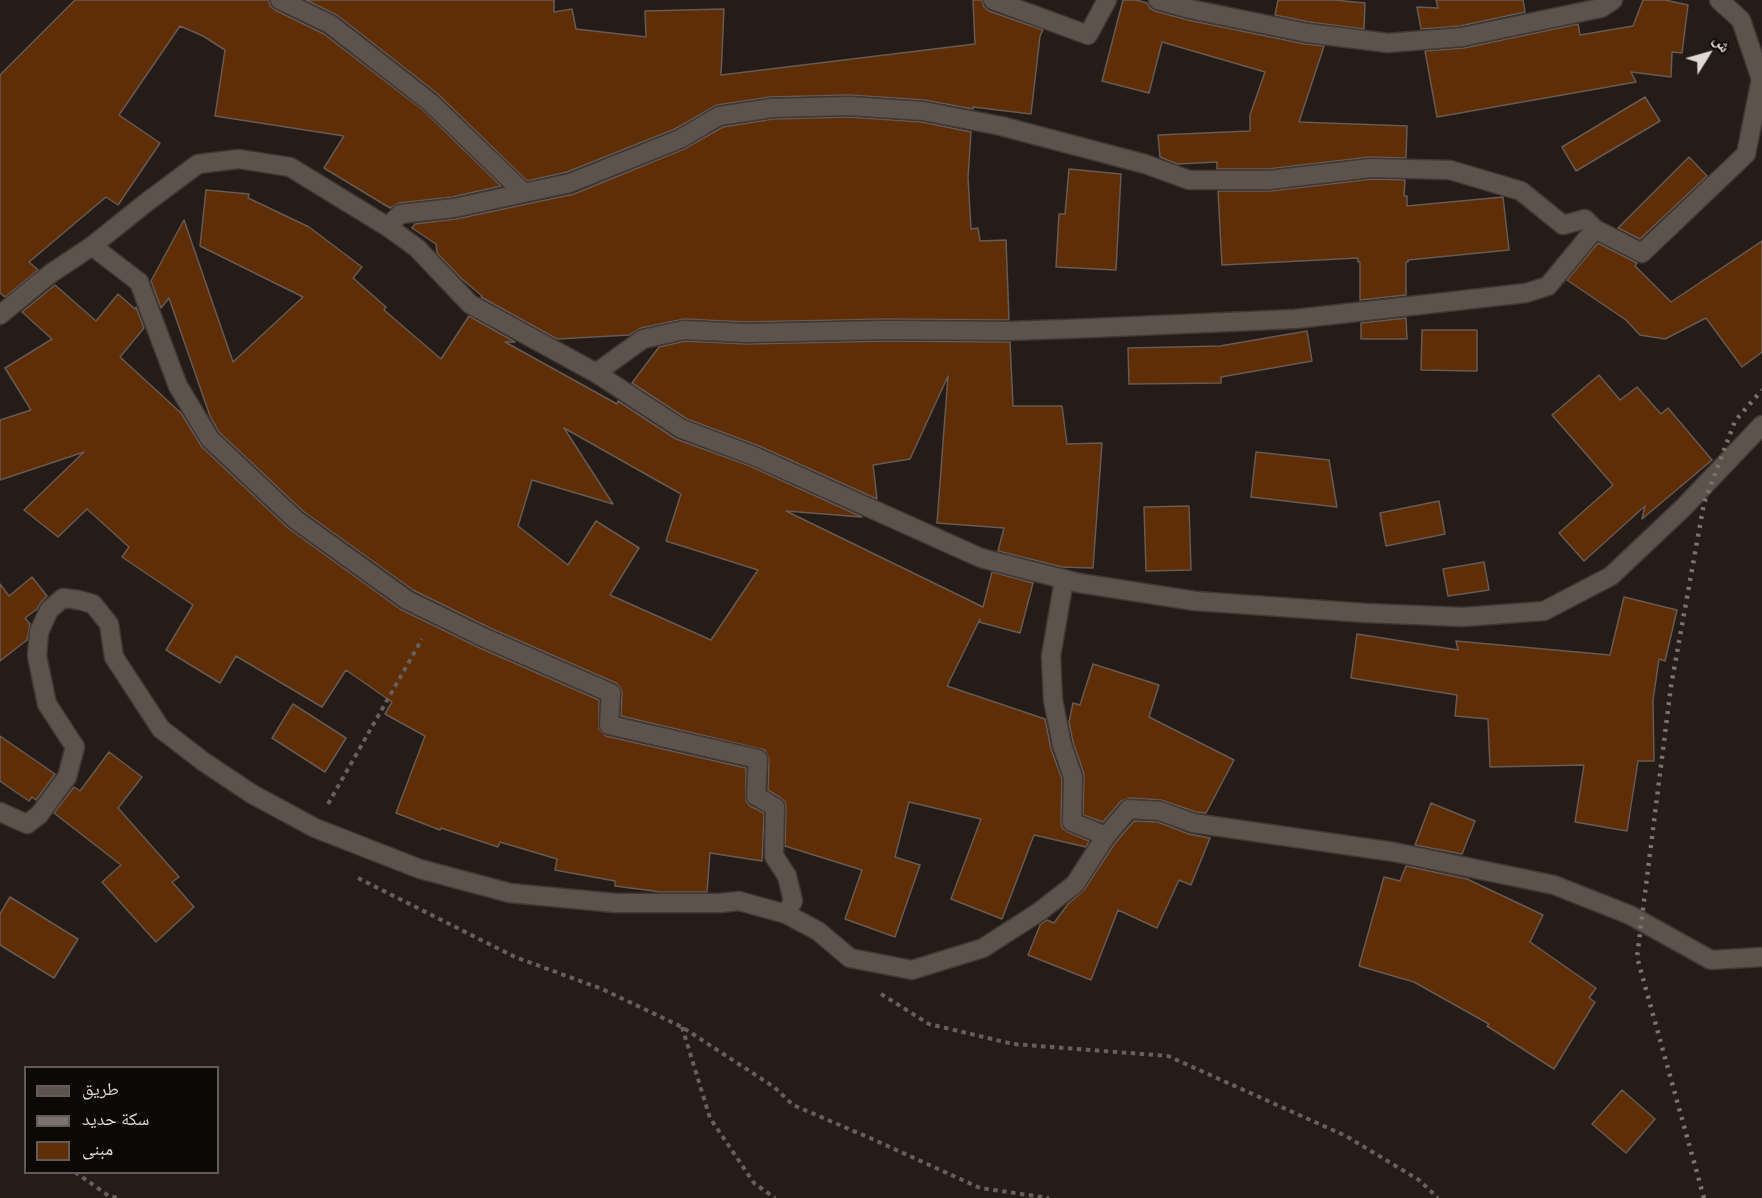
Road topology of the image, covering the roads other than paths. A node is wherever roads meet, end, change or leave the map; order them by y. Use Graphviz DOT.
graph roads {
  1 [pos="280,0"];
  2 [pos="993,0"];
  3 [pos="1107,0"];
  4 [pos="1158,0"];
  5 [pos="1613,0"];
  6 [pos="1719,0"];
  7 [pos="524,193"];
  8 [pos="388,227"];
  9 [pos="1595,230"];
  10 [pos="92,246"];
  11 [pos="0,315"];
  12 [pos="596,373"];
  13 [pos="1762,425"];
  14 [pos="1064,580"];
  15 [pos="0,812"];
  16 [pos="1106,836"];
  17 [pos="786,914"];
  18 [pos="1762,957"];
  1 -- 7 [label="street"];
  2 -- 3 [label="street"];
  4 -- 5 [label="street"];
  6 -- 9 [label="street"];
  7 -- 8 [label="street"];
  7 -- 9 [label="street"];
  8 -- 10 [label="street"];
  8 -- 12 [label="street"];
  9 -- 12 [label="street"];
  10 -- 11 [label="street"];
  10 -- 17 [label="street"];
  12 -- 14 [label="street"];
  13 -- 14 [label="street"];
  14 -- 16 [label="street"];
  15 -- 17 [label="street"];
  16 -- 17 [label="street"];
  16 -- 18 [label="street"];
}
